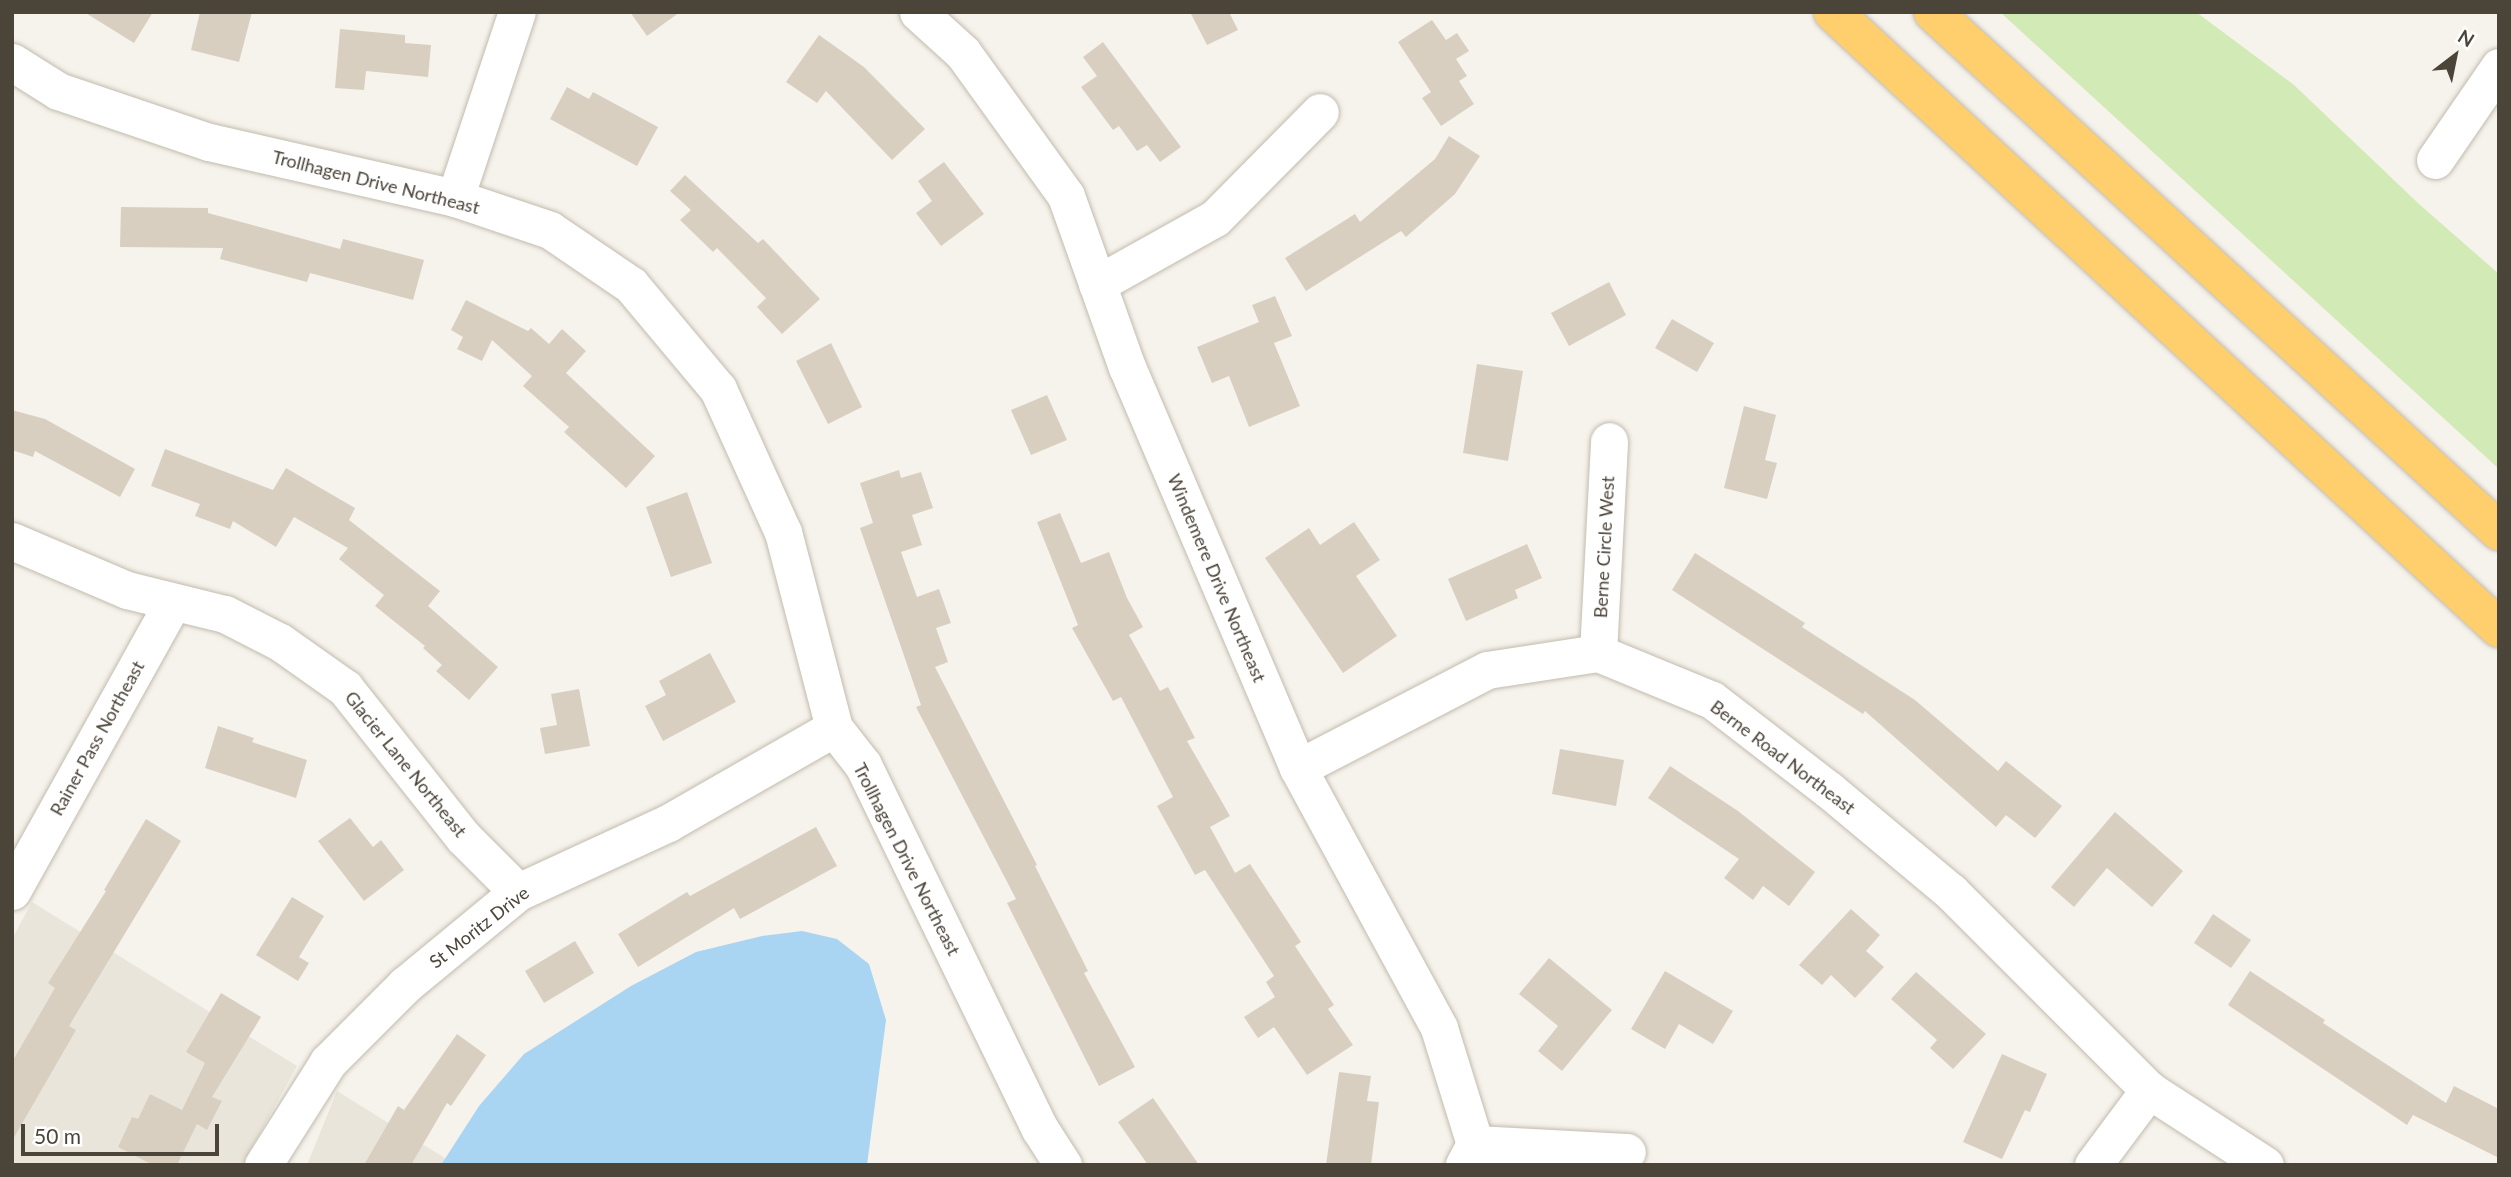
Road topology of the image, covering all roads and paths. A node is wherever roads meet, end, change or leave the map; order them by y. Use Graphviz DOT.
graph roads {
  1 [pos="517,12"];
  2 [pos="918,12"];
  3 [pos="1833,12"];
  4 [pos="1933,12"];
  5 [pos="12,62"];
  6 [pos="2499,66"];
  7 [pos="1320,112"];
  8 [pos="2435,160"];
  9 [pos="455,198"];
  10 [pos="1097,284"];
  11 [pos="1609,441"];
  12 [pos="2499,531"];
  13 [pos="12,541"];
  14 [pos="173,602"];
  15 [pos="2499,628"];
  16 [pos="1598,653"];
  17 [pos="834,728"];
  18 [pos="1298,768"];
  19 [pos="17,883"];
  20 [pos="518,892"];
  21 [pos="2149,1090"];
  22 [pos="1627,1152"];
  23 [pos="1470,1154"];
  24 [pos="264,1165"];
  25 [pos="1063,1165"];
  26 [pos="2093,1165"];
  27 [pos="2264,1165"];
  1 -- 9 [label="street"];
  2 -- 10 [label="street, Windemere Drive Northeast"];
  3 -- 15 [label="highway"];
  4 -- 12 [label="highway"];
  5 -- 9 [label="street, Trollhagen Drive Northeast"];
  6 -- 8 [label="street"];
  7 -- 10 [label="street"];
  9 -- 17 [label="street, Trollhagen Drive Northeast"];
  10 -- 18 [label="street, Windemere Drive Northeast"];
  11 -- 16 [label="street, Berne Circle West"];
  13 -- 14 [label="street, Glacier Lane Northeast"];
  14 -- 19 [label="street, Rainer Pass Northeast"];
  14 -- 20 [label="street, Glacier Lane Northeast"];
  16 -- 18 [label="street"];
  16 -- 21 [label="street, Berne Road Northeast"];
  17 -- 20 [label="street, St Moritz Drive"];
  17 -- 25 [label="street, Trollhagen Drive Northeast"];
  18 -- 23 [label="street, Windemere Drive Northeast"];
  20 -- 24 [label="street, St Moritz Drive"];
  21 -- 26 [label="street"];
  21 -- 27 [label="street, Berne Road Northeast"];
  22 -- 23 [label="street"];
}
